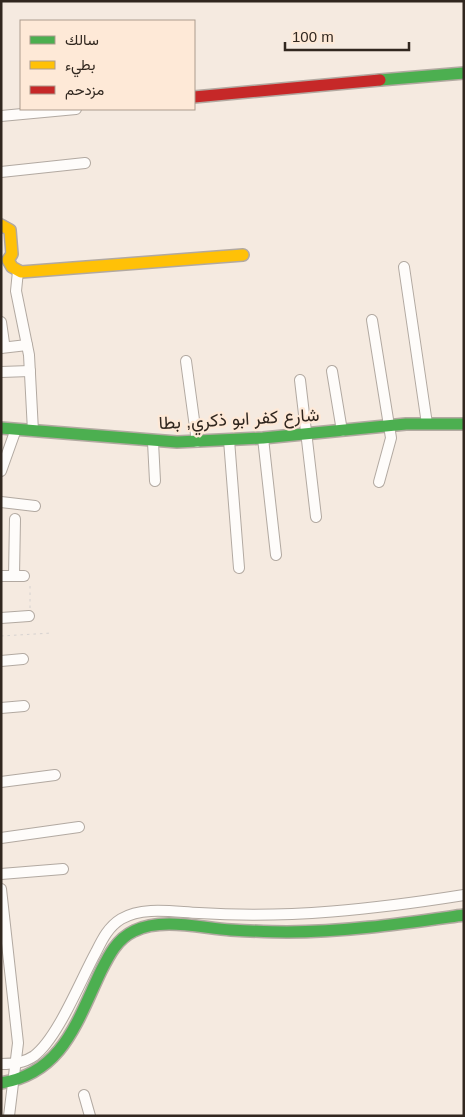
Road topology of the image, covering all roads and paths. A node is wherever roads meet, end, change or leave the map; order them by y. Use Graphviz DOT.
graph roads {
  1 [pos="464,73"];
  2 [pos="195,97"];
  3 [pos="65,110"];
  4 [pos="1,116"];
  5 [pos="85,163"];
  6 [pos="1,172"];
  7 [pos="1,225"];
  8 [pos="243,255"];
  9 [pos="5,260"];
  10 [pos="404,267"];
  11 [pos="18,271"];
  12 [pos="372,320"];
  13 [pos="1,322"];
  14 [pos="26,345"];
  15 [pos="1,348"];
  16 [pos="186,361"];
  17 [pos="30,371"];
  18 [pos="1,372"];
  19 [pos="332,372"];
  20 [pos="300,380"];
  21 [pos="427,424"];
  22 [pos="464,424"];
  23 [pos="390,425"];
  24 [pos="1,428"];
  25 [pos="16,429"];
  26 [pos="33,431"];
  27 [pos="342,431"];
  28 [pos="308,434"];
  29 [pos="263,438"];
  30 [pos="229,440"];
  31 [pos="153,442"];
  32 [pos="197,442"];
  33 [pos="1,471"];
  34 [pos="155,481"];
  35 [pos="379,482"];
  36 [pos="1,502"];
  37 [pos="35,506"];
  38 [pos="316,517"];
  39 [pos="15,519"];
  40 [pos="276,555"];
  41 [pos="239,568"];
  42 [pos="1,576"];
  43 [pos="19,576"];
  44 [pos="29,616"];
  45 [pos="1,618"];
  46 [pos="52,633"];
  47 [pos="1,636"];
  48 [pos="23,659"];
  49 [pos="1,662"];
  50 [pos="24,706"];
  51 [pos="1,708"];
  52 [pos="55,775"];
  53 [pos="1,782"];
  54 [pos="79,827"];
  55 [pos="1,838"];
  56 [pos="63,869"];
  57 [pos="1,874"];
  58 [pos="1,889"];
  59 [pos="464,895"];
  60 [pos="2,900"];
  61 [pos="464,915"];
  62 [pos="4,934"];
  63 [pos="5,965"];
  64 [pos="1,1064"];
  65 [pos="16,1064"];
  66 [pos="7,1083"];
  67 [pos="84,1094"];
  68 [pos="9,1116"];
  69 [pos="90,1116"];
  1 -- 2 [label="street"];
  3 -- 4 [label="street"];
  5 -- 6 [label="street"];
  7 -- 9 [label="street"];
  8 -- 11 [label="street"];
  9 -- 11 [label="street"];
  10 -- 21 [label="street"];
  11 -- 14 [label="street"];
  12 -- 23 [label="street"];
  13 -- 15 [label="street"];
  14 -- 15 [label="street"];
  14 -- 17 [label="street"];
  16 -- 32 [label="street"];
  17 -- 18 [label="street"];
  17 -- 26 [label="street"];
  19 -- 27 [label="street"];
  20 -- 28 [label="street"];
  21 -- 22 [label="street, شارع كفر ابو ذكري, بطا"];
  21 -- 23 [label="street, شارع كفر ابو ذكري, بطا"];
  23 -- 27 [label="street, شارع كفر ابو ذكري, بطا"];
  23 -- 35 [label="street"];
  24 -- 25 [label="street, شارع كفر ابو ذكري, بطا"];
  25 -- 26 [label="street, شارع كفر ابو ذكري, بطا"];
  25 -- 33 [label="street"];
  26 -- 31 [label="street, شارع كفر ابو ذكري, بطا"];
  27 -- 28 [label="street, شارع كفر ابو ذكري, بطا"];
  28 -- 29 [label="street, شارع كفر ابو ذكري, بطا"];
  28 -- 38 [label="street"];
  29 -- 30 [label="street, شارع كفر ابو ذكري, بطا"];
  29 -- 40 [label="street"];
  30 -- 32 [label="street, شارع كفر ابو ذكري, بطا"];
  30 -- 41 [label="street"];
  31 -- 32 [label="street, شارع كفر ابو ذكري, بطا"];
  31 -- 34 [label="street"];
  36 -- 37 [label="street"];
  39 -- 43 [label="street"];
  42 -- 43 [label="street"];
  43 -- 44 [label="path"];
  44 -- 45 [label="street"];
  46 -- 47 [label="path"];
  48 -- 49 [label="street"];
  50 -- 51 [label="street"];
  52 -- 53 [label="street"];
  54 -- 55 [label="street"];
  56 -- 57 [label="street"];
  58 -- 60 [label="street"];
  59 -- 65 [label="street"];
  60 -- 62 [label="street"];
  61 -- 66 [label="street"];
  62 -- 63 [label="street"];
  63 -- 65 [label="street"];
  64 -- 65 [label="street"];
  65 -- 66 [label="street"];
  66 -- 68 [label="street"];
  67 -- 69 [label="street"];
}
